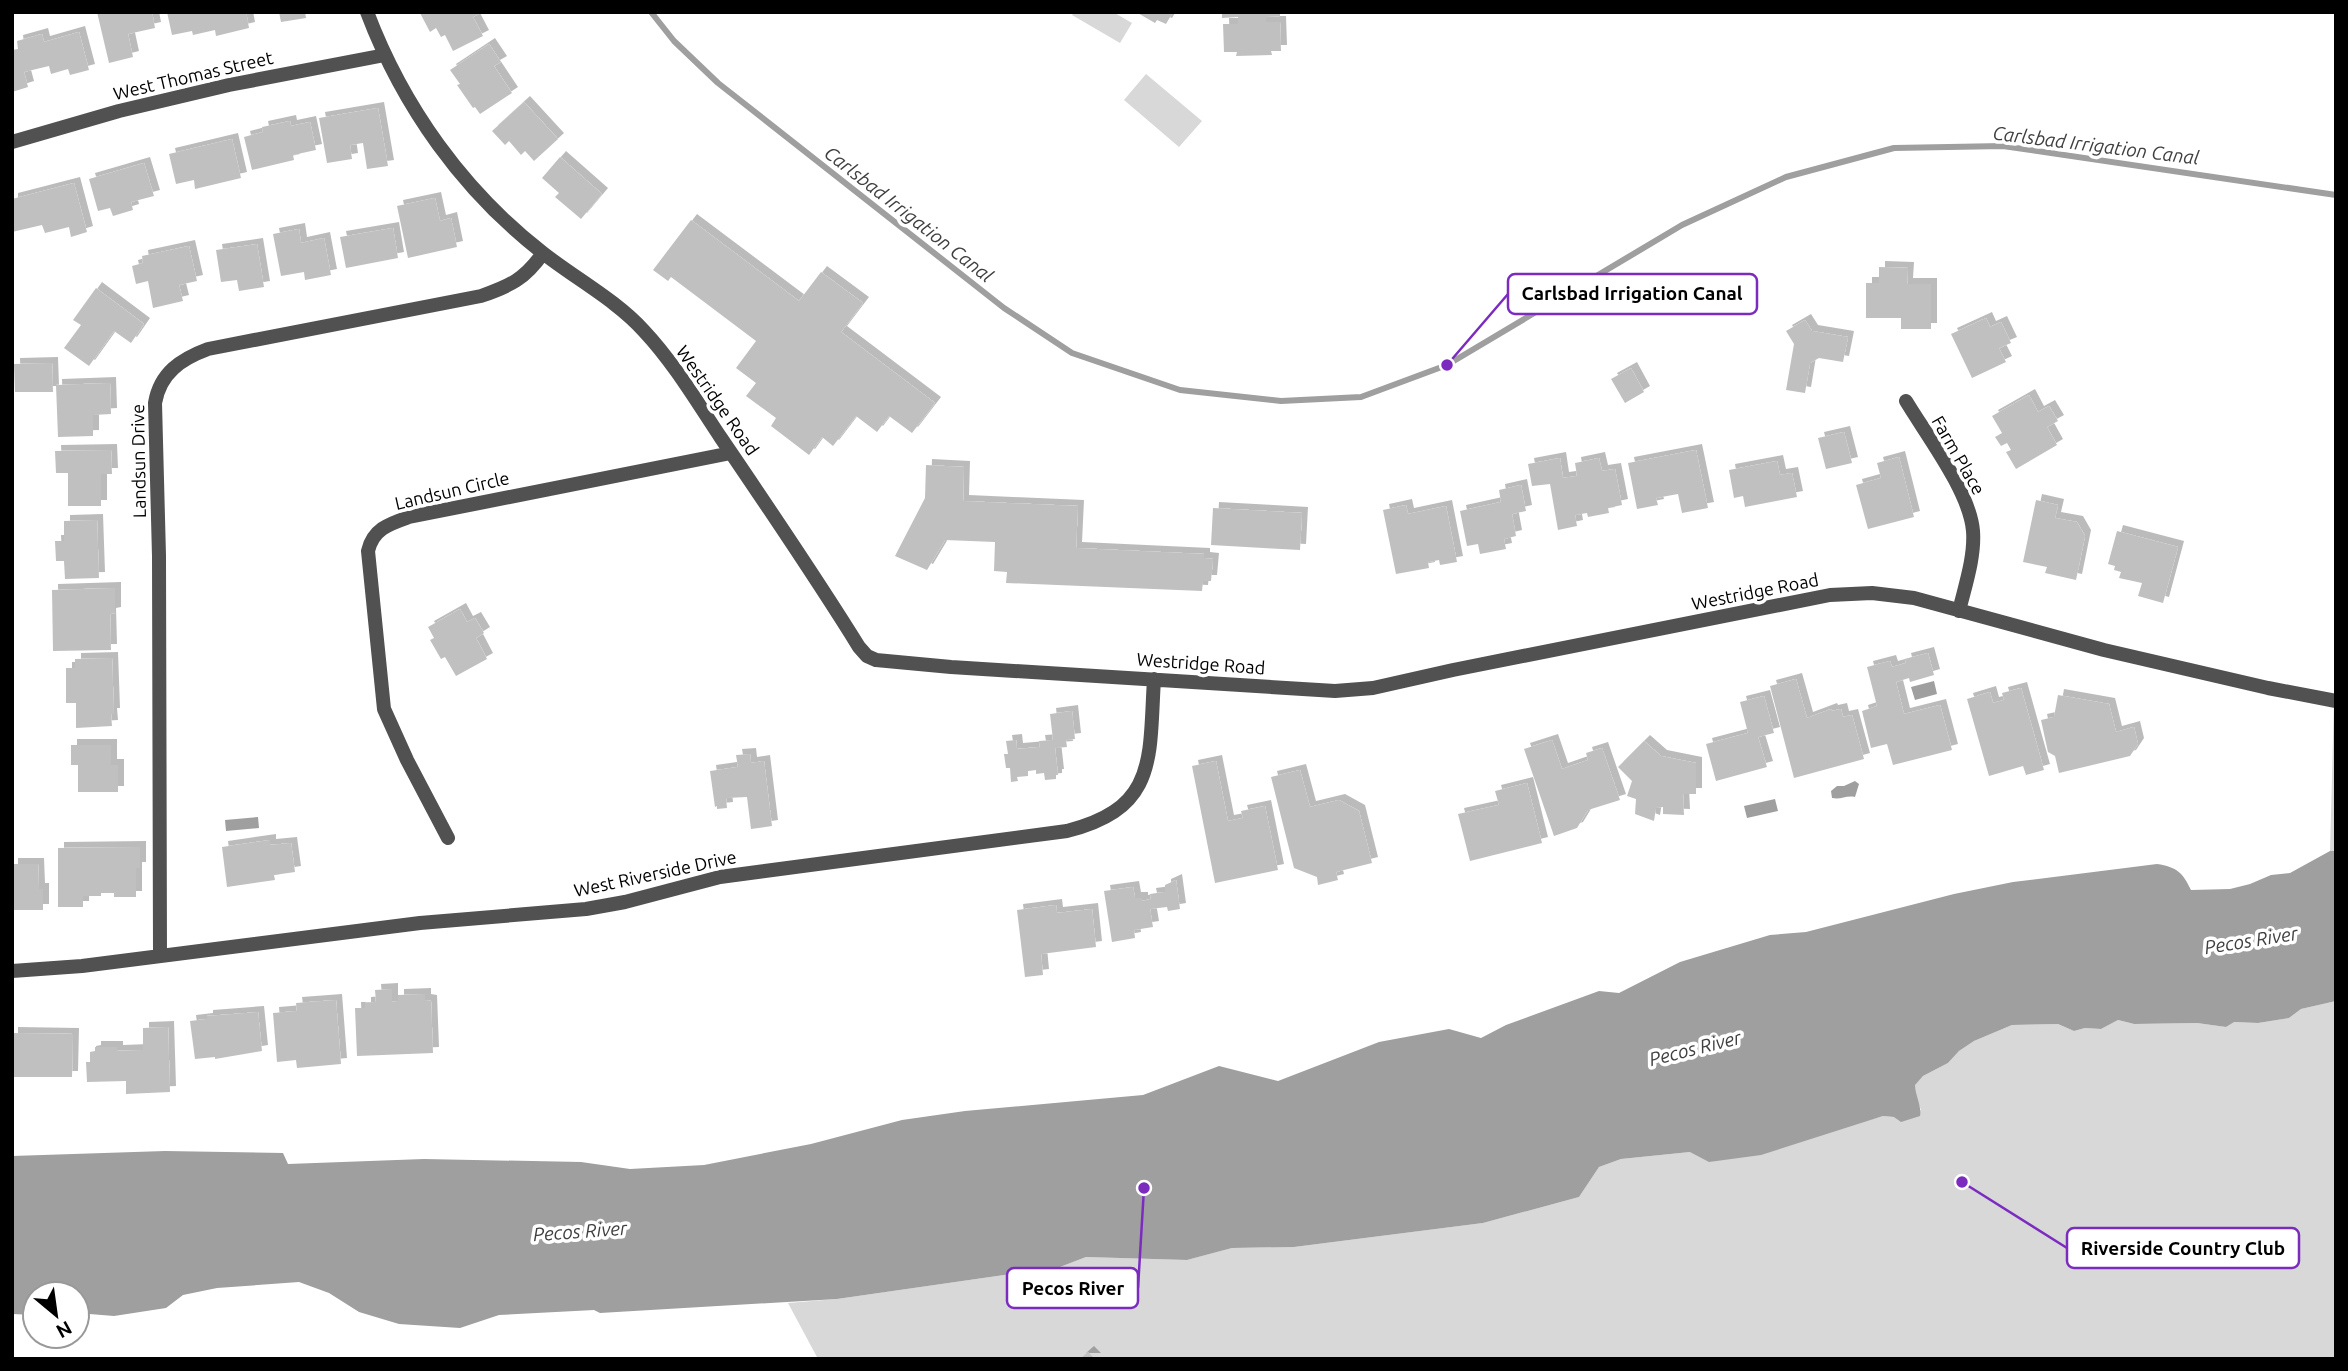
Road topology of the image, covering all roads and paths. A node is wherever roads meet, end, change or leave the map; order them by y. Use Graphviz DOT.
graph roads {
  1 [pos="367,12"];
  2 [pos="385,55"];
  3 [pos="12,142"];
  4 [pos="543,253"];
  5 [pos="1906,401"];
  6 [pos="731,453"];
  7 [pos="1959,611"];
  8 [pos="1154,679"];
  9 [pos="2336,701"];
  10 [pos="448,838"];
  11 [pos="159,955"];
  12 [pos="12,971"];
  1 -- 2 [label="street, Westridge Road"];
  2 -- 3 [label="street, West Thomas Street"];
  2 -- 4 [label="street, Westridge Road"];
  4 -- 6 [label="street, Westridge Road"];
  4 -- 11 [label="street, Landsun Drive"];
  5 -- 7 [label="street, Farm Place"];
  6 -- 8 [label="street, Westridge Road"];
  6 -- 10 [label="street, Landsun Circle"];
  7 -- 8 [label="street, Westridge Road"];
  7 -- 9 [label="street, Westridge Road"];
  8 -- 11 [label="street, West Riverside Drive"];
  11 -- 12 [label="street, West Riverside Drive"];
}
